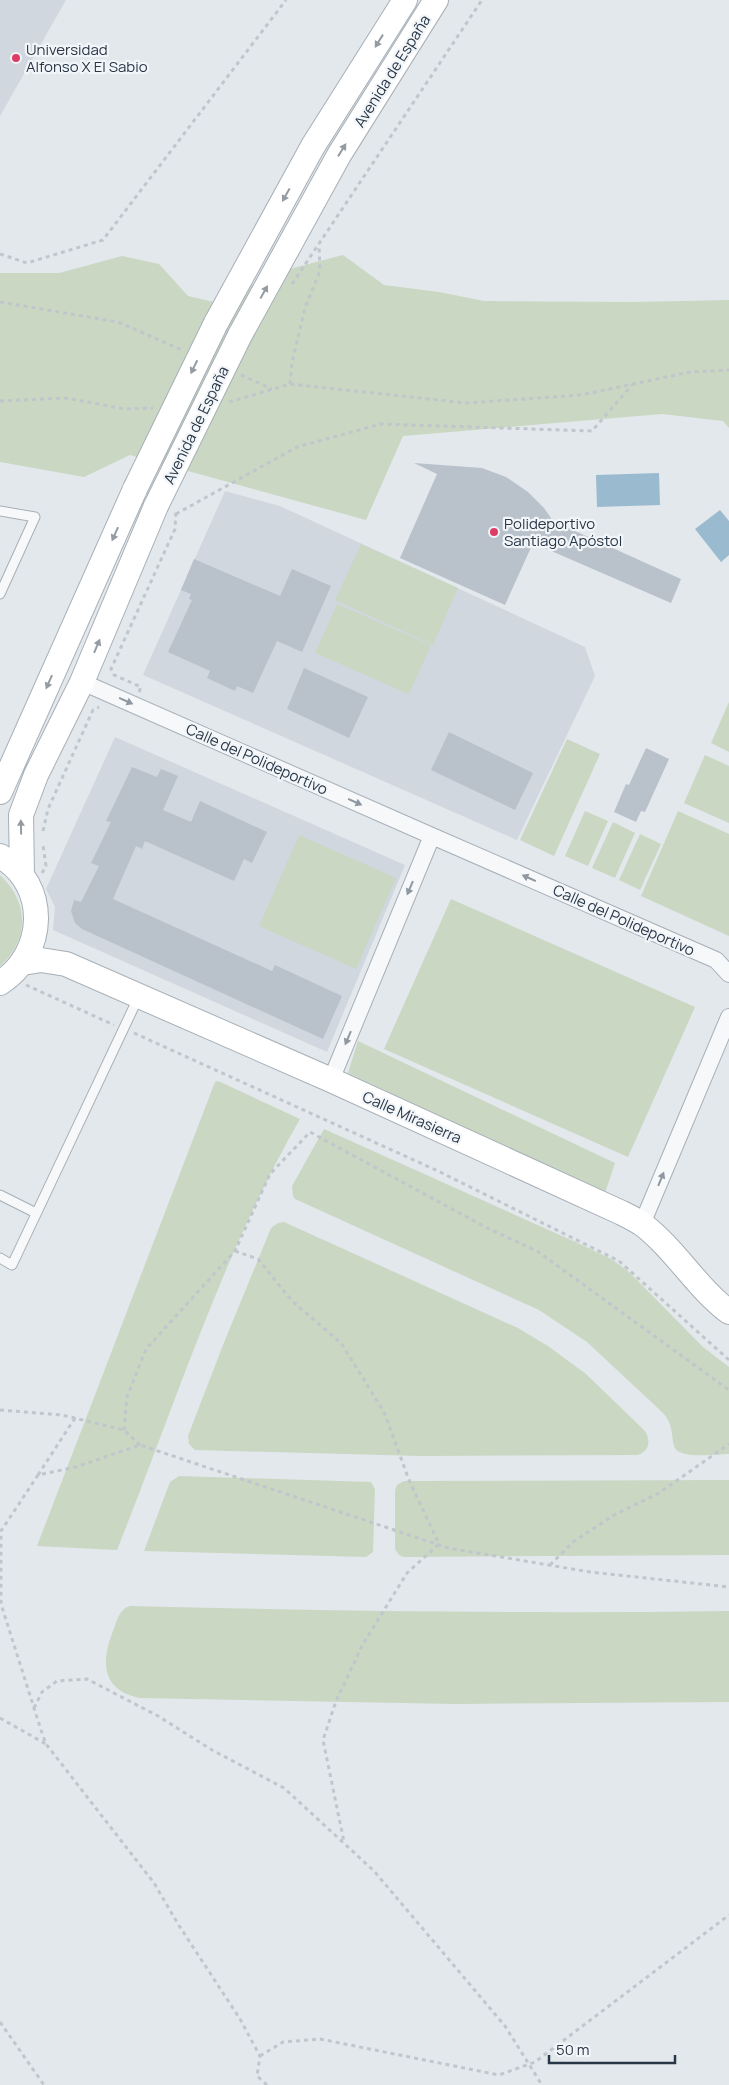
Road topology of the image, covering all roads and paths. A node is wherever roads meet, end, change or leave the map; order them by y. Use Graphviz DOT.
graph roads {
  1 [pos="286,0"];
  2 [pos="405,0"];
  3 [pos="436,0"];
  4 [pos="482,0"];
  5 [pos="319,245"];
  6 [pos="0,254"];
  7 [pos="288,289"];
  8 [pos="0,302"];
  9 [pos="190,354"];
  10 [pos="729,370"];
  11 [pos="236,373"];
  12 [pos="290,384"];
  13 [pos="633,384"];
  14 [pos="272,389"];
  15 [pos="0,401"];
  16 [pos="227,402"];
  17 [pos="161,407"];
  18 [pos="170,509"];
  19 [pos="0,511"];
  20 [pos="0,594"];
  21 [pos="82,682"];
  22 [pos="134,704"];
  23 [pos="101,706"];
  24 [pos="0,792"];
  25 [pos="432,836"];
  26 [pos="0,856"];
  27 [pos="31,876"];
  28 [pos="36,930"];
  29 [pos="66,964"];
  30 [pos="729,974"];
  31 [pos="15,976"];
  32 [pos="139,996"];
  33 [pos="729,1016"];
  34 [pos="124,1029"];
  35 [pos="331,1080"];
  36 [pos="0,1195"];
  37 [pos="36,1213"];
  38 [pos="642,1224"];
  39 [pos="235,1251"];
  40 [pos="0,1258"];
  41 [pos="729,1312"];
  42 [pos="729,1360"];
  43 [pos="729,1390"];
  44 [pos="0,1410"];
  45 [pos="75,1418"];
  46 [pos="124,1430"];
  47 [pos="729,1444"];
  48 [pos="140,1445"];
  49 [pos="38,1475"];
  50 [pos="439,1544"];
  51 [pos="550,1565"];
  52 [pos="729,1587"];
  53 [pos="34,1708"];
  54 [pos="0,1718"];
  55 [pos="46,1744"];
  56 [pos="344,1842"];
  57 [pos="729,1915"];
  58 [pos="0,2022"];
  59 [pos="260,2056"];
  60 [pos="529,2064"];
  61 [pos="44,2085"];
  62 [pos="267,2085"];
  63 [pos="542,2085"];
  1 -- 6 [label="path"];
  2 -- 24 [label="main road, Avenida de España, one-way, bridge"];
  18 -- 3 [label="main road, Avenida de España, one-way, bridge"];
  4 -- 5 [label="path"];
  5 -- 7 [label="path"];
  5 -- 12 [label="path"];
  8 -- 9 [label="path"];
  10 -- 13 [label="path"];
  11 -- 14 [label="path"];
  12 -- 13 [label="path"];
  12 -- 14 [label="path"];
  13 -- 18 [label="path"];
  14 -- 16 [label="path"];
  15 -- 17 [label="path"];
  21 -- 18 [label="main road, Avenida de España, one-way"];
  18 -- 22 [label="path"];
  19 -- 20 [label="lane"];
  21 -- 22 [label="street, Calle del Polideportivo, one-way"];
  27 -- 21 [label="main road, Avenida de España, one-way"];
  22 -- 25 [label="street, Calle del Polideportivo, one-way"];
  23 -- 27 [label="path"];
  30 -- 25 [label="street, Calle del Polideportivo, one-way"];
  25 -- 35 [label="street, one-way"];
  26 -- 27 [label="main road"];
  27 -- 28 [label="main road"];
  28 -- 29 [label="main road, Calle Mirasierra"];
  28 -- 31 [label="main road"];
  29 -- 31 [label="main road, Calle Mirasierra"];
  29 -- 32 [label="main road, Calle Mirasierra"];
  31 -- 34 [label="path"];
  32 -- 34 [label="lane"];
  32 -- 35 [label="main road, Calle Mirasierra"];
  38 -- 33 [label="street, one-way"];
  34 -- 37 [label="lane"];
  34 -- 42 [label="path"];
  35 -- 38 [label="main road, Calle Mirasierra"];
  36 -- 37 [label="lane"];
  37 -- 40 [label="lane"];
  38 -- 41 [label="main road, Calle Mirasierra"];
  39 -- 43 [label="path"];
  39 -- 46 [label="path"];
  39 -- 50 [label="path"];
  44 -- 45 [label="path"];
  45 -- 46 [label="path"];
  45 -- 49 [label="path"];
  46 -- 48 [label="path"];
  47 -- 51 [label="path"];
  48 -- 49 [label="path"];
  48 -- 50 [label="path"];
  49 -- 53 [label="path"];
  50 -- 51 [label="path"];
  50 -- 56 [label="path"];
  51 -- 52 [label="path"];
  53 -- 55 [label="path"];
  53 -- 56 [label="path"];
  54 -- 55 [label="path"];
  55 -- 59 [label="path"];
  56 -- 60 [label="path"];
  57 -- 60 [label="path"];
  58 -- 61 [label="path"];
  59 -- 60 [label="path"];
  59 -- 62 [label="path"];
  60 -- 63 [label="path"];
}
